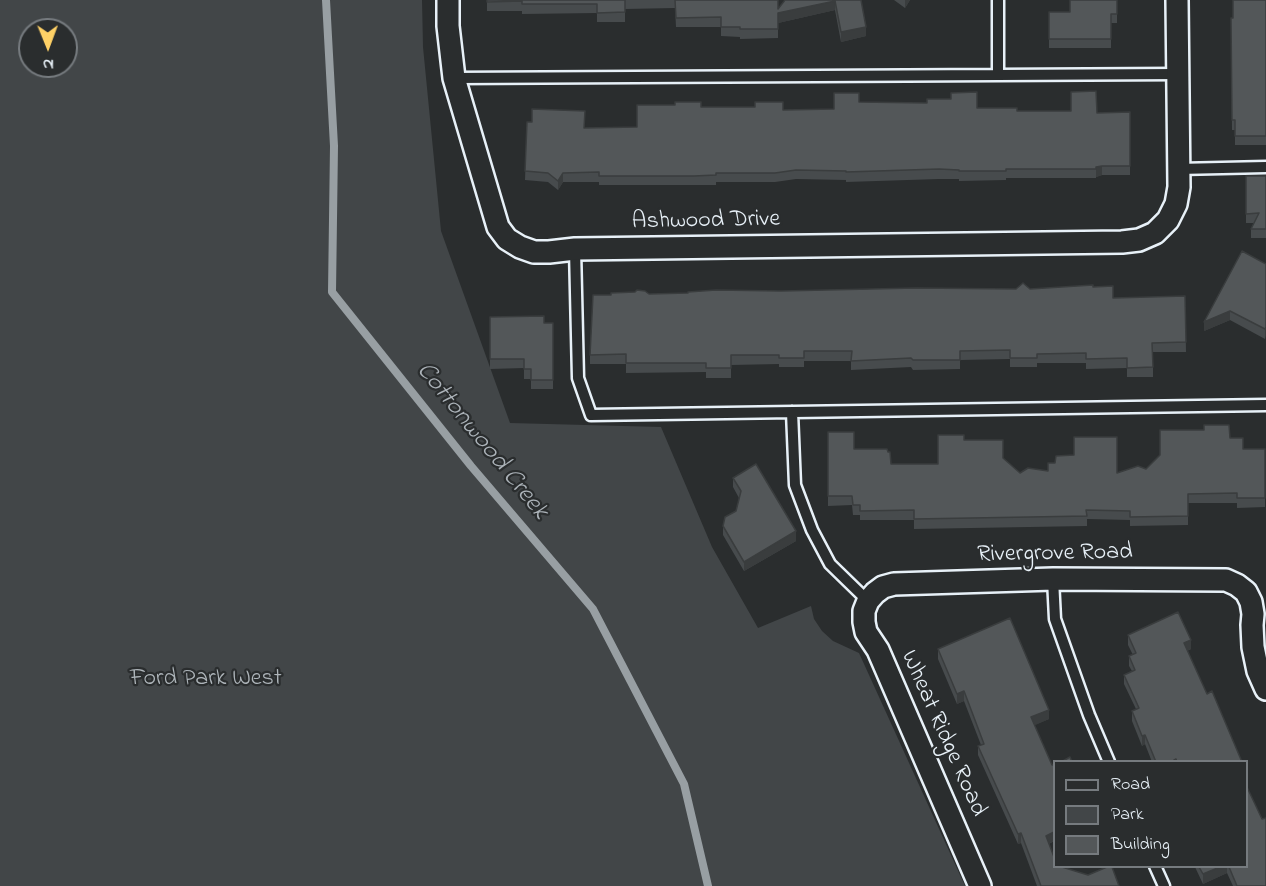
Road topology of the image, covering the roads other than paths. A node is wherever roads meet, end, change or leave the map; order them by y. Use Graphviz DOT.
graph roads {
  1 [pos="448,0"];
  2 [pos="998,0"];
  3 [pos="1177,0"];
  4 [pos="1178,74"];
  5 [pos="998,75"];
  6 [pos="454,78"];
  7 [pos="1266,167"];
  8 [pos="1178,169"];
  9 [pos="574,249"];
  10 [pos="1266,405"];
  11 [pos="792,412"];
  12 [pos="1053,579"];
  13 [pos="868,602"];
  14 [pos="1266,689"];
  15 [pos="1108,760"];
  16 [pos="1155,868"];
  17 [pos="980,886"];
  18 [pos="1164,886"];
  1 -- 6 [label="street, Ashwood Drive"];
  2 -- 5 [label="lane"];
  3 -- 4 [label="street"];
  4 -- 5 [label="lane"];
  4 -- 8 [label="street"];
  5 -- 6 [label="lane"];
  6 -- 9 [label="street, Ashwood Drive"];
  7 -- 8 [label="lane"];
  8 -- 9 [label="street, Ashwood Drive"];
  9 -- 11 [label="lane"];
  10 -- 11 [label="lane"];
  11 -- 13 [label="lane"];
  12 -- 13 [label="street, Rivergrove Road"];
  12 -- 14 [label="street, Rivergrove Road"];
  12 -- 15 [label="lane"];
  13 -- 17 [label="street, Wheat Ridge Road"];
  16 -- 18 [label="lane"];
}
